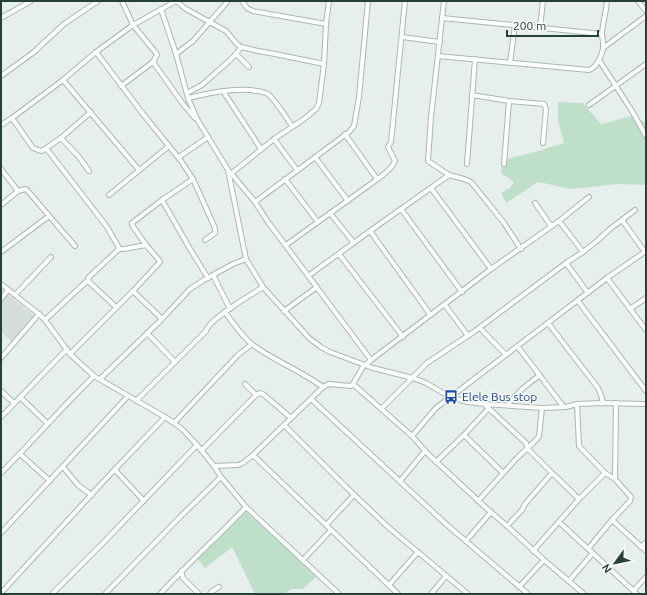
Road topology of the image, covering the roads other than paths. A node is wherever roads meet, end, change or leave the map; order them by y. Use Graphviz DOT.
graph roads {
  1 [pos="31,1"];
  2 [pos="98,1"];
  3 [pos="122,1"];
  4 [pos="176,1"];
  5 [pos="228,1"];
  6 [pos="242,1"];
  7 [pos="329,1"];
  8 [pos="368,1"];
  9 [pos="405,1"];
  10 [pos="444,1"];
  11 [pos="543,1"];
  12 [pos="607,1"];
  13 [pos="638,1"];
  14 [pos="161,9"];
  15 [pos="646,11"];
  16 [pos="646,16"];
  17 [pos="1,18"];
  18 [pos="442,18"];
  19 [pos="209,22"];
  20 [pos="326,24"];
  21 [pos="133,25"];
  22 [pos="515,25"];
  23 [pos="540,28"];
  24 [pos="602,34"];
  25 [pos="402,38"];
  26 [pos="440,42"];
  27 [pos="242,47"];
  28 [pos="603,48"];
  29 [pos="96,52"];
  30 [pos="176,54"];
  31 [pos="236,54"];
  32 [pos="438,56"];
  33 [pos="475,59"];
  34 [pos="599,60"];
  35 [pos="153,62"];
  36 [pos="510,63"];
  37 [pos="324,64"];
  38 [pos="646,64"];
  39 [pos="249,67"];
  40 [pos="1,76"];
  41 [pos="63,80"];
  42 [pos="616,85"];
  43 [pos="121,86"];
  44 [pos="223,91"];
  45 [pos="188,95"];
  46 [pos="472,95"];
  47 [pos="509,101"];
  48 [pos="589,105"];
  49 [pos="91,112"];
  50 [pos="12,118"];
  51 [pos="197,120"];
  52 [pos="1,124"];
  53 [pos="292,126"];
  54 [pos="345,134"];
  55 [pos="646,136"];
  56 [pos="208,137"];
  57 [pos="61,138"];
  58 [pos="274,139"];
  59 [pos="543,143"];
  60 [pos="169,146"];
  61 [pos="46,148"];
  62 [pos="261,149"];
  63 [pos="178,157"];
  64 [pos="315,157"];
  65 [pos="467,164"];
  66 [pos="504,164"];
  67 [pos="1,169"];
  68 [pos="139,170"];
  69 [pos="297,170"];
  70 [pos="89,171"];
  71 [pos="230,172"];
  72 [pos="449,175"];
  73 [pos="285,179"];
  74 [pos="377,179"];
  75 [pos="193,180"];
  76 [pos="431,188"];
  77 [pos="18,191"];
  78 [pos="109,195"];
  79 [pos="589,198"];
  80 [pos="162,200"];
  81 [pos="348,200"];
  82 [pos="255,202"];
  83 [pos="536,203"];
  84 [pos="1,205"];
  85 [pos="401,209"];
  86 [pos="635,210"];
  87 [pos="330,213"];
  88 [pos="49,216"];
  89 [pos="622,220"];
  90 [pos="559,221"];
  91 [pos="318,222"];
  92 [pos="551,226"];
  93 [pos="370,231"];
  94 [pos="205,240"];
  95 [pos="354,243"];
  96 [pos="146,245"];
  97 [pos="286,245"];
  98 [pos="75,246"];
  99 [pos="119,249"];
  100 [pos="521,249"];
  101 [pos="646,251"];
  102 [pos="1,252"];
  103 [pos="582,252"];
  104 [pos="339,254"];
  105 [pos="51,257"];
  106 [pos="246,259"];
  107 [pos="566,263"];
  108 [pos="492,269"];
  109 [pos="213,275"];
  110 [pos="308,276"];
  111 [pos="208,278"];
  112 [pos="607,278"];
  113 [pos="88,280"];
  114 [pos="1,284"];
  115 [pos="263,287"];
  116 [pos="317,287"];
  117 [pos="8,290"];
  118 [pos="133,291"];
  119 [pos="462,292"];
  120 [pos="588,293"];
  121 [pos="15,295"];
  122 [pos="646,298"];
  123 [pos="1,299"];
  124 [pos="578,301"];
  125 [pos="445,305"];
  126 [pos="116,307"];
  127 [pos="230,309"];
  128 [pos="630,309"];
  129 [pos="427,310"];
  130 [pos="284,311"];
  131 [pos="225,312"];
  132 [pos="434,312"];
  133 [pos="39,314"];
  134 [pos="430,315"];
  135 [pos="162,319"];
  136 [pos="45,320"];
  137 [pos="548,323"];
  138 [pos="480,328"];
  139 [pos="646,330"];
  140 [pos="147,333"];
  141 [pos="468,336"];
  142 [pos="403,337"];
  143 [pos="252,344"];
  144 [pos="518,346"];
  145 [pos="66,349"];
  146 [pos="70,354"];
  147 [pos="506,355"];
  148 [pos="1,358"];
  149 [pos="371,360"];
  150 [pos="175,362"];
  151 [pos="365,365"];
  152 [pos="540,375"];
  153 [pos="94,376"];
  154 [pos="413,378"];
  155 [pos="100,379"];
  156 [pos="245,384"];
  157 [pos="353,384"];
  158 [pos="323,387"];
  159 [pos="1,391"];
  160 [pos="646,391"];
  161 [pos="256,395"];
  162 [pos="128,396"];
  163 [pos="20,397"];
  164 [pos="450,397"];
  165 [pos="311,398"];
  166 [pos="136,401"];
  167 [pos="14,403"];
  168 [pos="603,403"];
  169 [pos="616,403"];
  170 [pos="484,404"];
  171 [pos="577,404"];
  172 [pos="646,404"];
  173 [pos="508,405"];
  174 [pos="563,406"];
  175 [pos="489,408"];
  176 [pos="542,408"];
  177 [pos="381,409"];
  178 [pos="1,417"];
  179 [pos="165,417"];
  180 [pos="291,418"];
  181 [pos="174,423"];
  182 [pos="48,424"];
  183 [pos="284,425"];
  184 [pos="464,435"];
  185 [pos="412,436"];
  186 [pos="197,445"];
  187 [pos="528,449"];
  188 [pos="202,450"];
  189 [pos="425,451"];
  190 [pos="20,454"];
  191 [pos="254,455"];
  192 [pos="436,462"];
  193 [pos="214,466"];
  194 [pos="63,467"];
  195 [pos="115,470"];
  196 [pos="1,473"];
  197 [pos="503,473"];
  198 [pos="605,473"];
  199 [pos="552,474"];
  200 [pos="221,477"];
  201 [pos="615,479"];
  202 [pos="50,481"];
  203 [pos="400,482"];
  204 [pos="354,495"];
  205 [pos="92,496"];
  206 [pos="579,498"];
  207 [pos="144,501"];
  208 [pos="478,501"];
  209 [pos="246,507"];
  210 [pos="491,512"];
  211 [pos="612,520"];
  212 [pos="559,522"];
  213 [pos="326,525"];
  214 [pos="507,526"];
  215 [pos="331,530"];
  216 [pos="1,533"];
  217 [pos="466,541"];
  218 [pos="646,542"];
  219 [pos="641,547"];
  220 [pos="588,549"];
  221 [pos="533,550"];
  222 [pos="646,551"];
  223 [pos="418,552"];
  224 [pos="593,553"];
  225 [pos="303,560"];
  226 [pos="544,560"];
  227 [pos="181,571"];
  228 [pos="446,576"];
  229 [pos="646,577"];
  230 [pos="569,581"];
  231 [pos="389,585"];
  232 [pos="219,587"];
  233 [pos="519,587"];
  234 [pos="635,592"];
  235 [pos="1,593"];
  236 [pos="52,594"];
  237 [pos="105,594"];
  238 [pos="160,594"];
  239 [pos="199,594"];
  240 [pos="210,594"];
  241 [pos="339,594"];
  242 [pos="398,594"];
  243 [pos="431,594"];
  244 [pos="468,594"];
  245 [pos="528,594"];
  246 [pos="584,594"];
  1 -- 17 [label="street"];
  2 -- 40 [label="street"];
  3 -- 21 [label="street"];
  4 -- 14 [label="street"];
  4 -- 19 [label="street"];
  5 -- 19 [label="street"];
  6 -- 20 [label="street"];
  7 -- 20 [label="street"];
  8 -- 54 [label="street"];
  9 -- 25 [label="street"];
  10 -- 18 [label="street"];
  11 -- 23 [label="street"];
  12 -- 24 [label="street"];
  13 -- 15 [label="street"];
  14 -- 21 [label="street"];
  14 -- 30 [label="street"];
  16 -- 28 [label="street"];
  18 -- 22 [label="street"];
  18 -- 26 [label="street"];
  19 -- 27 [label="street"];
  19 -- 30 [label="street"];
  20 -- 37 [label="street"];
  21 -- 29 [label="street"];
  21 -- 35 [label="street"];
  22 -- 23 [label="street"];
  22 -- 36 [label="street"];
  23 -- 24 [label="street"];
  24 -- 28 [label="street"];
  25 -- 26 [label="street"];
  25 -- 74 [label="street"];
  26 -- 32 [label="street"];
  27 -- 31 [label="street"];
  27 -- 37 [label="street"];
  28 -- 34 [label="street"];
  29 -- 41 [label="street"];
  29 -- 43 [label="street"];
  30 -- 45 [label="street"];
  31 -- 39 [label="street"];
  31 -- 45 [label="street"];
  32 -- 33 [label="street"];
  32 -- 72 [label="street"];
  33 -- 36 [label="street"];
  33 -- 46 [label="street"];
  34 -- 36 [label="street"];
  34 -- 42 [label="street"];
  35 -- 43 [label="street"];
  35 -- 51 [label="street"];
  37 -- 53 [label="street"];
  38 -- 42 [label="street"];
  41 -- 49 [label="street"];
  41 -- 50 [label="street"];
  42 -- 48 [label="street"];
  42 -- 55 [label="street"];
  43 -- 60 [label="street"];
  44 -- 45 [label="street"];
  44 -- 53 [label="street"];
  44 -- 62 [label="street"];
  45 -- 51 [label="street"];
  46 -- 47 [label="street"];
  46 -- 65 [label="street"];
  47 -- 59 [label="street"];
  47 -- 66 [label="street"];
  49 -- 57 [label="street"];
  49 -- 68 [label="street"];
  50 -- 52 [label="street"];
  50 -- 61 [label="street"];
  51 -- 56 [label="street"];
  53 -- 58 [label="street"];
  54 -- 64 [label="street"];
  54 -- 74 [label="street"];
  56 -- 63 [label="street"];
  56 -- 71 [label="street"];
  57 -- 61 [label="street"];
  57 -- 70 [label="street"];
  58 -- 62 [label="street"];
  58 -- 69 [label="street"];
  60 -- 63 [label="street"];
  60 -- 68 [label="street"];
  61 -- 99 [label="street"];
  62 -- 71 [label="street"];
  63 -- 75 [label="street"];
  64 -- 69 [label="street"];
  64 -- 81 [label="street"];
  67 -- 77 [label="street"];
  68 -- 78 [label="street"];
  69 -- 73 [label="street"];
  71 -- 82 [label="street"];
  71 -- 106 [label="street"];
  72 -- 76 [label="street"];
  72 -- 100 [label="street"];
  73 -- 82 [label="street"];
  73 -- 91 [label="street"];
  74 -- 81 [label="street"];
  75 -- 80 [label="street"];
  75 -- 94 [label="street"];
  76 -- 85 [label="street"];
  76 -- 108 [label="street"];
  77 -- 84 [label="street"];
  77 -- 88 [label="street"];
  79 -- 90 [label="street"];
  80 -- 96 [label="street"];
  80 -- 111 [label="street"];
  81 -- 87 [label="street"];
  82 -- 97 [label="street"];
  83 -- 92 [label="street"];
  85 -- 93 [label="street"];
  85 -- 119 [label="street"];
  86 -- 89 [label="street"];
  87 -- 91 [label="street"];
  87 -- 95 [label="street"];
  88 -- 98 [label="street"];
  88 -- 102 [label="street"];
  89 -- 101 [label="street"];
  89 -- 103 [label="street"];
  90 -- 92 [label="street"];
  90 -- 103 [label="street"];
  91 -- 97 [label="street"];
  92 -- 100 [label="street"];
  93 -- 95 [label="street"];
  93 -- 129 [label="street"];
  95 -- 104 [label="street"];
  96 -- 99 [label="street"];
  96 -- 118 [label="street"];
  97 -- 110 [label="street"];
  99 -- 113 [label="street"];
  100 -- 108 [label="street"];
  101 -- 112 [label="street"];
  103 -- 107 [label="street"];
  104 -- 110 [label="street"];
  104 -- 142 [label="street"];
  105 -- 121 [label="street"];
  106 -- 109 [label="street"];
  106 -- 115 [label="street"];
  107 -- 120 [label="street"];
  107 -- 138 [label="street"];
  108 -- 119 [label="street"];
  109 -- 111 [label="street"];
  109 -- 127 [label="street"];
  110 -- 116 [label="street"];
  111 -- 135 [label="street"];
  112 -- 120 [label="street"];
  112 -- 128 [label="street"];
  113 -- 126 [label="street"];
  113 -- 136 [label="street"];
  114 -- 117 [label="street"];
  115 -- 127 [label="street"];
  115 -- 130 [label="street"];
  116 -- 130 [label="street"];
  116 -- 149 [label="street"];
  117 -- 121 [label="street"];
  117 -- 123 [label="street"];
  118 -- 126 [label="street"];
  118 -- 135 [label="street"];
  119 -- 125 [label="street"];
  120 -- 124 [label="street"];
  121 -- 133 [label="street"];
  122 -- 128 [label="street"];
  124 -- 137 [label="street"];
  124 -- 160 [label="street"];
  125 -- 132 [label="street"];
  125 -- 141 [label="street"];
  126 -- 146 [label="street"];
  127 -- 131 [label="street"];
  128 -- 139 [label="street"];
  129 -- 132 [label="street"];
  129 -- 134 [label="street"];
  130 -- 151 [label="street"];
  131 -- 143 [label="street"];
  131 -- 150 [label="street"];
  132 -- 134 [label="street"];
  133 -- 136 [label="street"];
  133 -- 148 [label="street"];
  134 -- 142 [label="street"];
  135 -- 140 [label="street"];
  136 -- 145 [label="street"];
  137 -- 144 [label="street"];
  137 -- 168 [label="street"];
  138 -- 141 [label="street"];
  138 -- 147 [label="street"];
  140 -- 150 [label="street"];
  140 -- 155 [label="street"];
  141 -- 154 [label="street"];
  142 -- 149 [label="street"];
  143 -- 158 [label="street"];
  143 -- 181 [label="street"];
  144 -- 147 [label="street"];
  144 -- 152 [label="street"];
  145 -- 146 [label="street"];
  145 -- 163 [label="street"];
  146 -- 153 [label="street"];
  147 -- 164 [label="street"];
  149 -- 151 [label="street"];
  150 -- 166 [label="street"];
  151 -- 154 [label="street"];
  151 -- 157 [label="street"];
  152 -- 173 [label="street"];
  152 -- 174 [label="street"];
  153 -- 155 [label="street"];
  153 -- 182 [label="street"];
  154 -- 164 [label="street"];
  154 -- 177 [label="street"];
  155 -- 162 [label="street"];
  156 -- 161 [label="street"];
  157 -- 158 [label="street"];
  157 -- 177 [label="street"];
  158 -- 165 [label="street"];
  159 -- 167 [label="street"];
  161 -- 180 [label="street"];
  161 -- 188 [label="street"];
  162 -- 166 [label="street"];
  162 -- 194 [label="street"];
  163 -- 167 [label="street"];
  163 -- 182 [label="street"];
  164 -- 170 [label="street"];
  164 -- 185 [label="street"];
  165 -- 180 [label="street"];
  165 -- 203 [label="street"];
  166 -- 179 [label="street"];
  167 -- 178 [label="street"];
  168 -- 169 [label="street"];
  168 -- 171 [label="street"];
  169 -- 172 [label="street"];
  169 -- 201 [label="street"];
  170 -- 173 [label="street"];
  170 -- 175 [label="street"];
  171 -- 174 [label="street"];
  171 -- 198 [label="street"];
  173 -- 176 [label="street"];
  174 -- 176 [label="street"];
  175 -- 184 [label="street"];
  175 -- 187 [label="street"];
  176 -- 187 [label="street"];
  177 -- 185 [label="street"];
  179 -- 181 [label="street"];
  179 -- 195 [label="street"];
  180 -- 183 [label="street"];
  181 -- 186 [label="street"];
  182 -- 190 [label="street"];
  183 -- 191 [label="street"];
  183 -- 204 [label="street"];
  184 -- 192 [label="street"];
  184 -- 197 [label="street"];
  185 -- 189 [label="street"];
  186 -- 188 [label="street"];
  186 -- 207 [label="street"];
  187 -- 197 [label="street"];
  187 -- 199 [label="street"];
  188 -- 193 [label="street"];
  189 -- 192 [label="street"];
  189 -- 203 [label="street"];
  190 -- 196 [label="street"];
  190 -- 202 [label="street"];
  191 -- 193 [label="street"];
  191 -- 213 [label="street"];
  192 -- 208 [label="street"];
  193 -- 200 [label="street"];
  194 -- 202 [label="street"];
  194 -- 205 [label="street"];
  195 -- 205 [label="street"];
  195 -- 207 [label="street"];
  197 -- 208 [label="street"];
  198 -- 201 [label="street"];
  198 -- 206 [label="street"];
  199 -- 206 [label="street"];
  199 -- 214 [label="street"];
  200 -- 209 [label="street"];
  200 -- 237 [label="street"];
  201 -- 211 [label="street"];
  202 -- 216 [label="street"];
  203 -- 217 [label="street"];
  204 -- 213 [label="street"];
  204 -- 223 [label="street"];
  205 -- 235 [label="street"];
  206 -- 212 [label="street"];
  207 -- 236 [label="street"];
  208 -- 210 [label="street"];
  209 -- 225 [label="street"];
  209 -- 227 [label="street"];
  210 -- 214 [label="street"];
  210 -- 217 [label="street"];
  211 -- 219 [label="street"];
  211 -- 220 [label="street"];
  212 -- 220 [label="street"];
  212 -- 221 [label="street"];
  213 -- 215 [label="street"];
  214 -- 221 [label="street"];
  215 -- 225 [label="street"];
  215 -- 231 [label="street"];
  217 -- 233 [label="street"];
  218 -- 219 [label="street"];
  219 -- 222 [label="street"];
  220 -- 224 [label="street"];
  221 -- 226 [label="street"];
  223 -- 228 [label="street"];
  223 -- 231 [label="street"];
  224 -- 230 [label="street"];
  224 -- 234 [label="street"];
  225 -- 241 [label="street"];
  226 -- 230 [label="street"];
  226 -- 233 [label="street"];
  227 -- 238 [label="street"];
  227 -- 239 [label="street"];
  228 -- 243 [label="street"];
  228 -- 244 [label="street"];
  229 -- 234 [label="street"];
  230 -- 246 [label="street"];
  231 -- 242 [label="street"];
  232 -- 240 [label="street"];
  233 -- 245 [label="street"];
}
